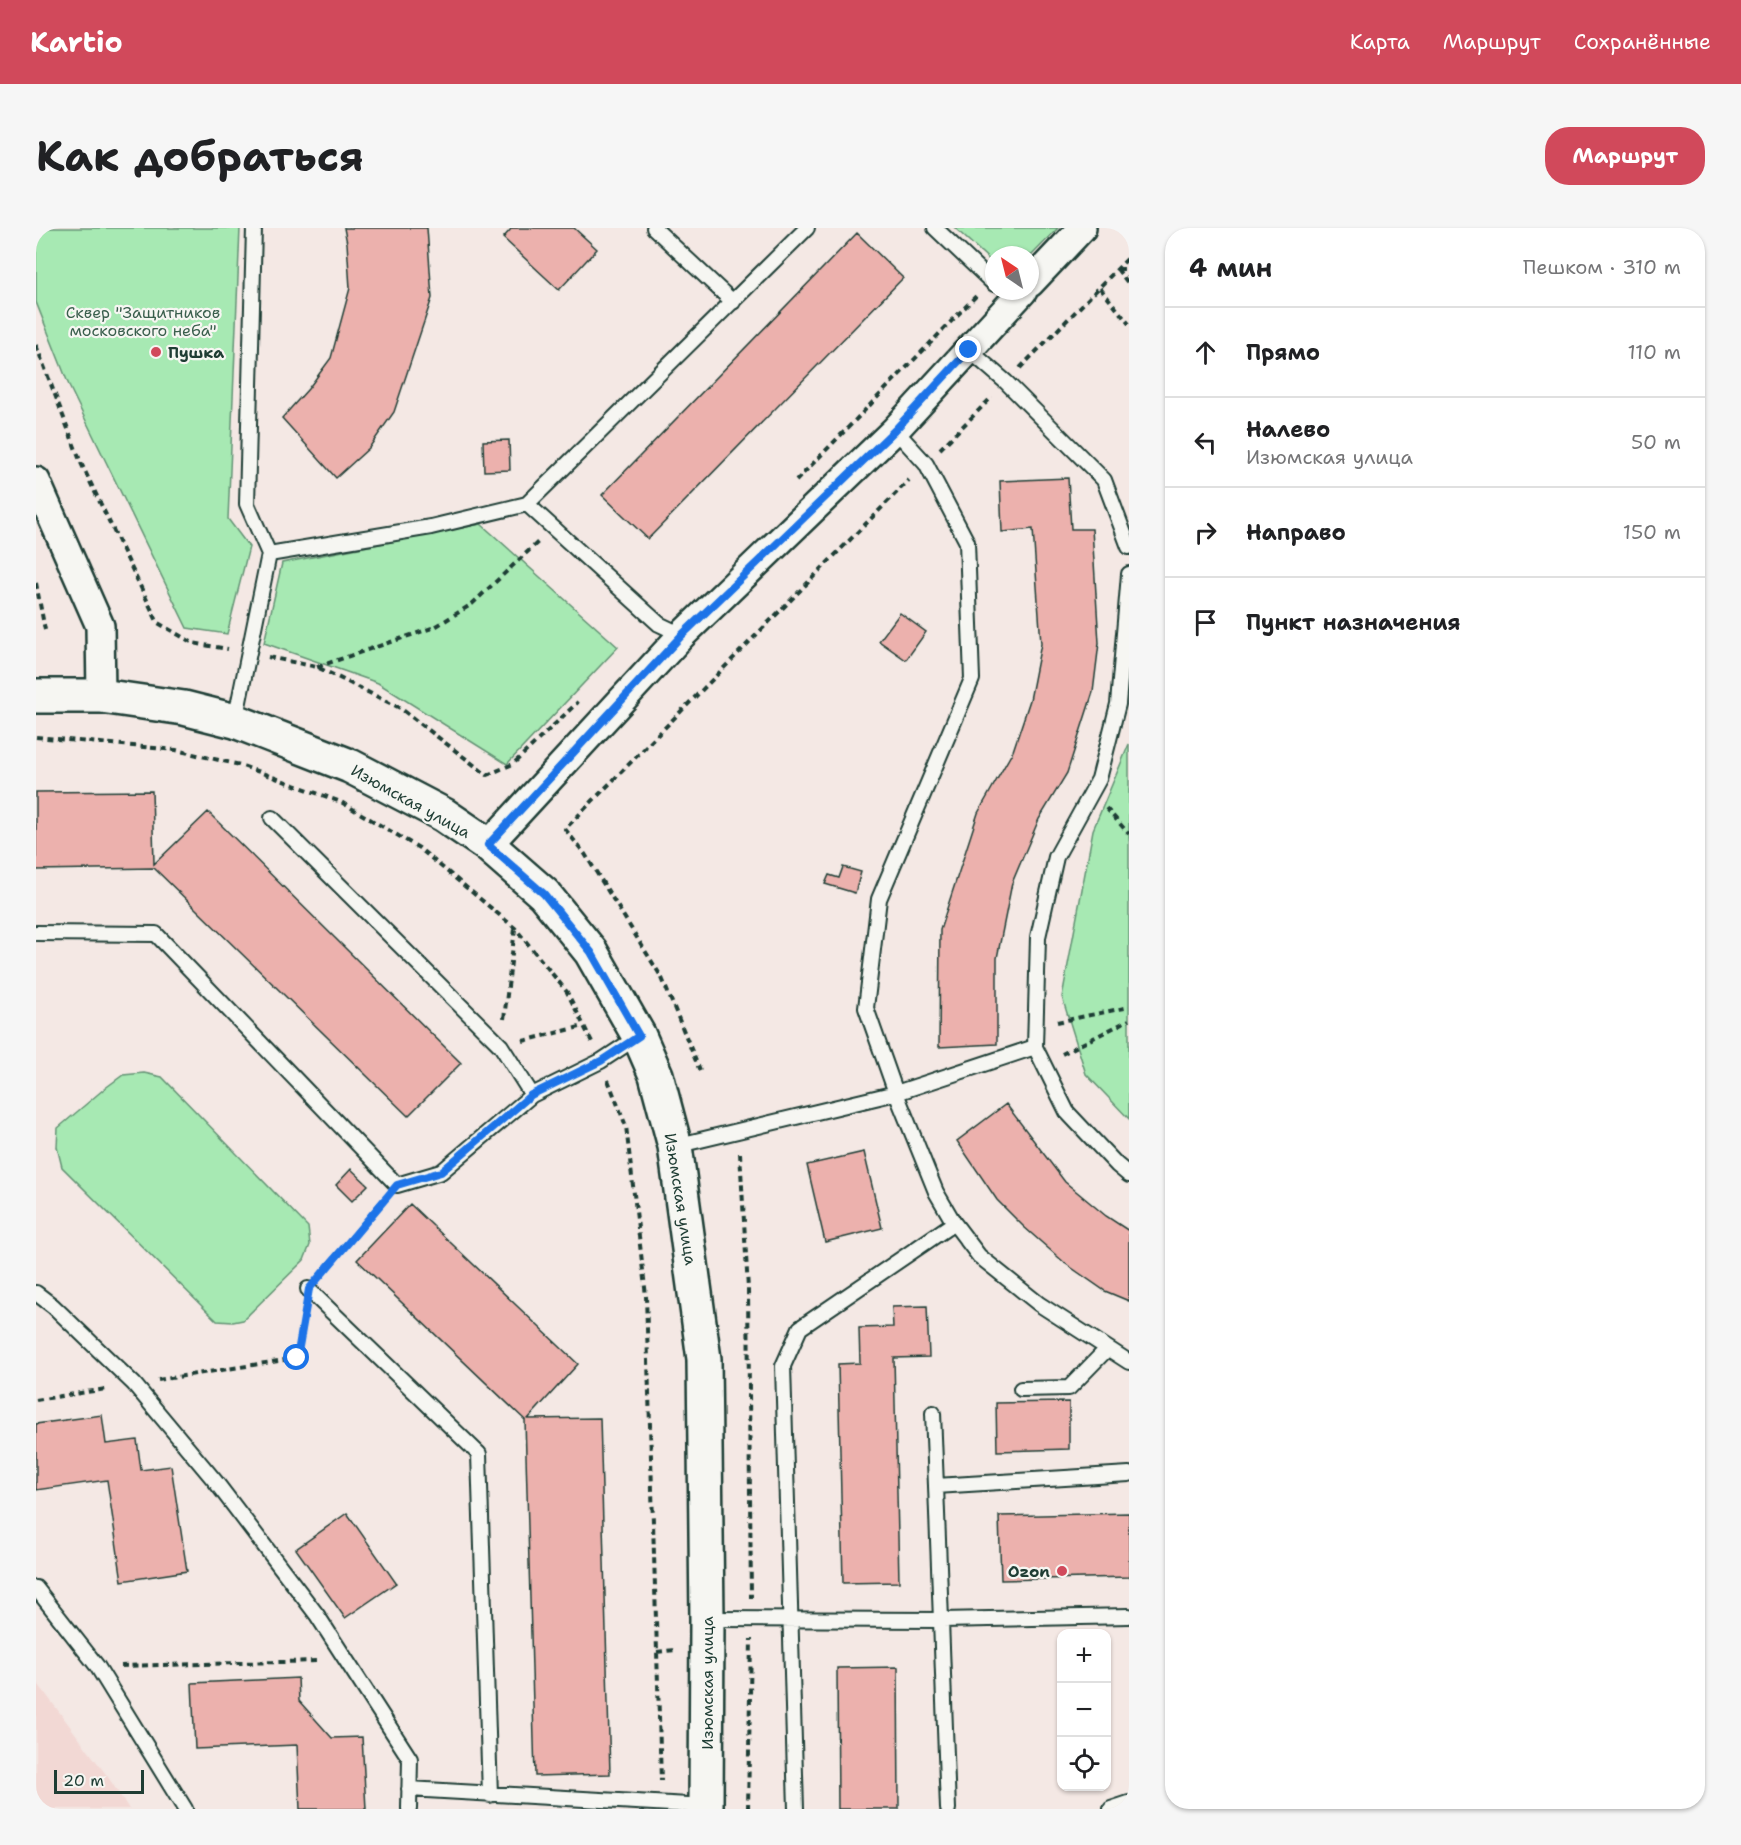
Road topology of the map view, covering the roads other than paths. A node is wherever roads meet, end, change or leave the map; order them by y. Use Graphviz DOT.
graph roads {
  1 [pos="254,228"];
  2 [pos="654,228"];
  3 [pos="807,228"];
  4 [pos="935,228"];
  5 [pos="1082,228"];
  6 [pos="1039,266"];
  7 [pos="985,268"];
  8 [pos="1005,300"];
  9 [pos="733,302"];
  10 [pos="969,350"];
  11 [pos="895,430"];
  12 [pos="36,481"];
  13 [pos="527,504"];
  14 [pos="1129,547"];
  15 [pos="269,554"];
  16 [pos="1129,574"];
  17 [pos="682,635"];
  18 [pos="36,696"];
  19 [pos="101,696"];
  20 [pos="235,721"];
  21 [pos="272,818"];
  22 [pos="488,845"];
  23 [pos="36,933"];
  24 [pos="639,1036"];
  25 [pos="1035,1047"];
  26 [pos="896,1093"];
  27 [pos="531,1095"];
  28 [pos="675,1146"];
  29 [pos="1129,1175"];
  30 [pos="954,1223"];
  31 [pos="309,1289"];
  32 [pos="36,1293"];
  33 [pos="1107,1349"];
  34 [pos="1129,1362"];
  35 [pos="1021,1389"];
  36 [pos="933,1413"];
  37 [pos="1129,1474"];
  38 [pos="936,1486"];
  39 [pos="36,1588"];
  40 [pos="1129,1616"];
  41 [pos="791,1618"];
  42 [pos="707,1619"];
  43 [pos="942,1620"];
  44 [pos="409,1790"];
  45 [pos="490,1795"];
  46 [pos="1129,1803"];
  47 [pos="706,1808"];
  48 [pos="185,1809"];
  49 [pos="409,1809"];
  50 [pos="796,1809"];
  51 [pos="948,1809"];
  52 [pos="1111,1809"];
  1 -- 15 [label="lane"];
  2 -- 9 [label="lane"];
  3 -- 9 [label="lane"];
  4 -- 7 [label="lane"];
  5 -- 6 [label="street"];
  8 -- 10 [label="street"];
  9 -- 13 [label="lane"];
  10 -- 11 [label="street"];
  10 -- 14 [label="lane"];
  11 -- 17 [label="street"];
  11 -- 26 [label="lane"];
  12 -- 19 [label="street"];
  13 -- 15 [label="lane"];
  13 -- 17 [label="lane"];
  15 -- 20 [label="lane"];
  16 -- 25 [label="lane"];
  17 -- 22 [label="street"];
  18 -- 19 [label="street, Изюмская улица"];
  19 -- 20 [label="street, Изюмская улица"];
  20 -- 22 [label="street, Изюмская улица"];
  21 -- 27 [label="lane"];
  22 -- 24 [label="street, Изюмская улица"];
  23 -- 27 [label="lane"];
  24 -- 27 [label="lane"];
  24 -- 28 [label="street, Изюмская улица"];
  25 -- 26 [label="lane"];
  25 -- 29 [label="lane"];
  26 -- 28 [label="lane"];
  26 -- 30 [label="lane"];
  28 -- 42 [label="street, Изюмская улица"];
  30 -- 33 [label="lane"];
  30 -- 41 [label="lane"];
  31 -- 45 [label="lane"];
  32 -- 44 [label="lane"];
  33 -- 34 [label="lane"];
  33 -- 35 [label="lane"];
  36 -- 38 [label="lane"];
  37 -- 38 [label="lane"];
  38 -- 43 [label="lane"];
  39 -- 48 [label="lane"];
  40 -- 43 [label="lane"];
  41 -- 42 [label="lane"];
  41 -- 43 [label="lane"];
  41 -- 50 [label="lane"];
  42 -- 47 [label="street, Изюмская улица"];
  43 -- 51 [label="lane"];
  44 -- 45 [label="lane"];
  44 -- 49 [label="lane"];
  45 -- 47 [label="lane"];
  46 -- 52 [label="lane"];
}
